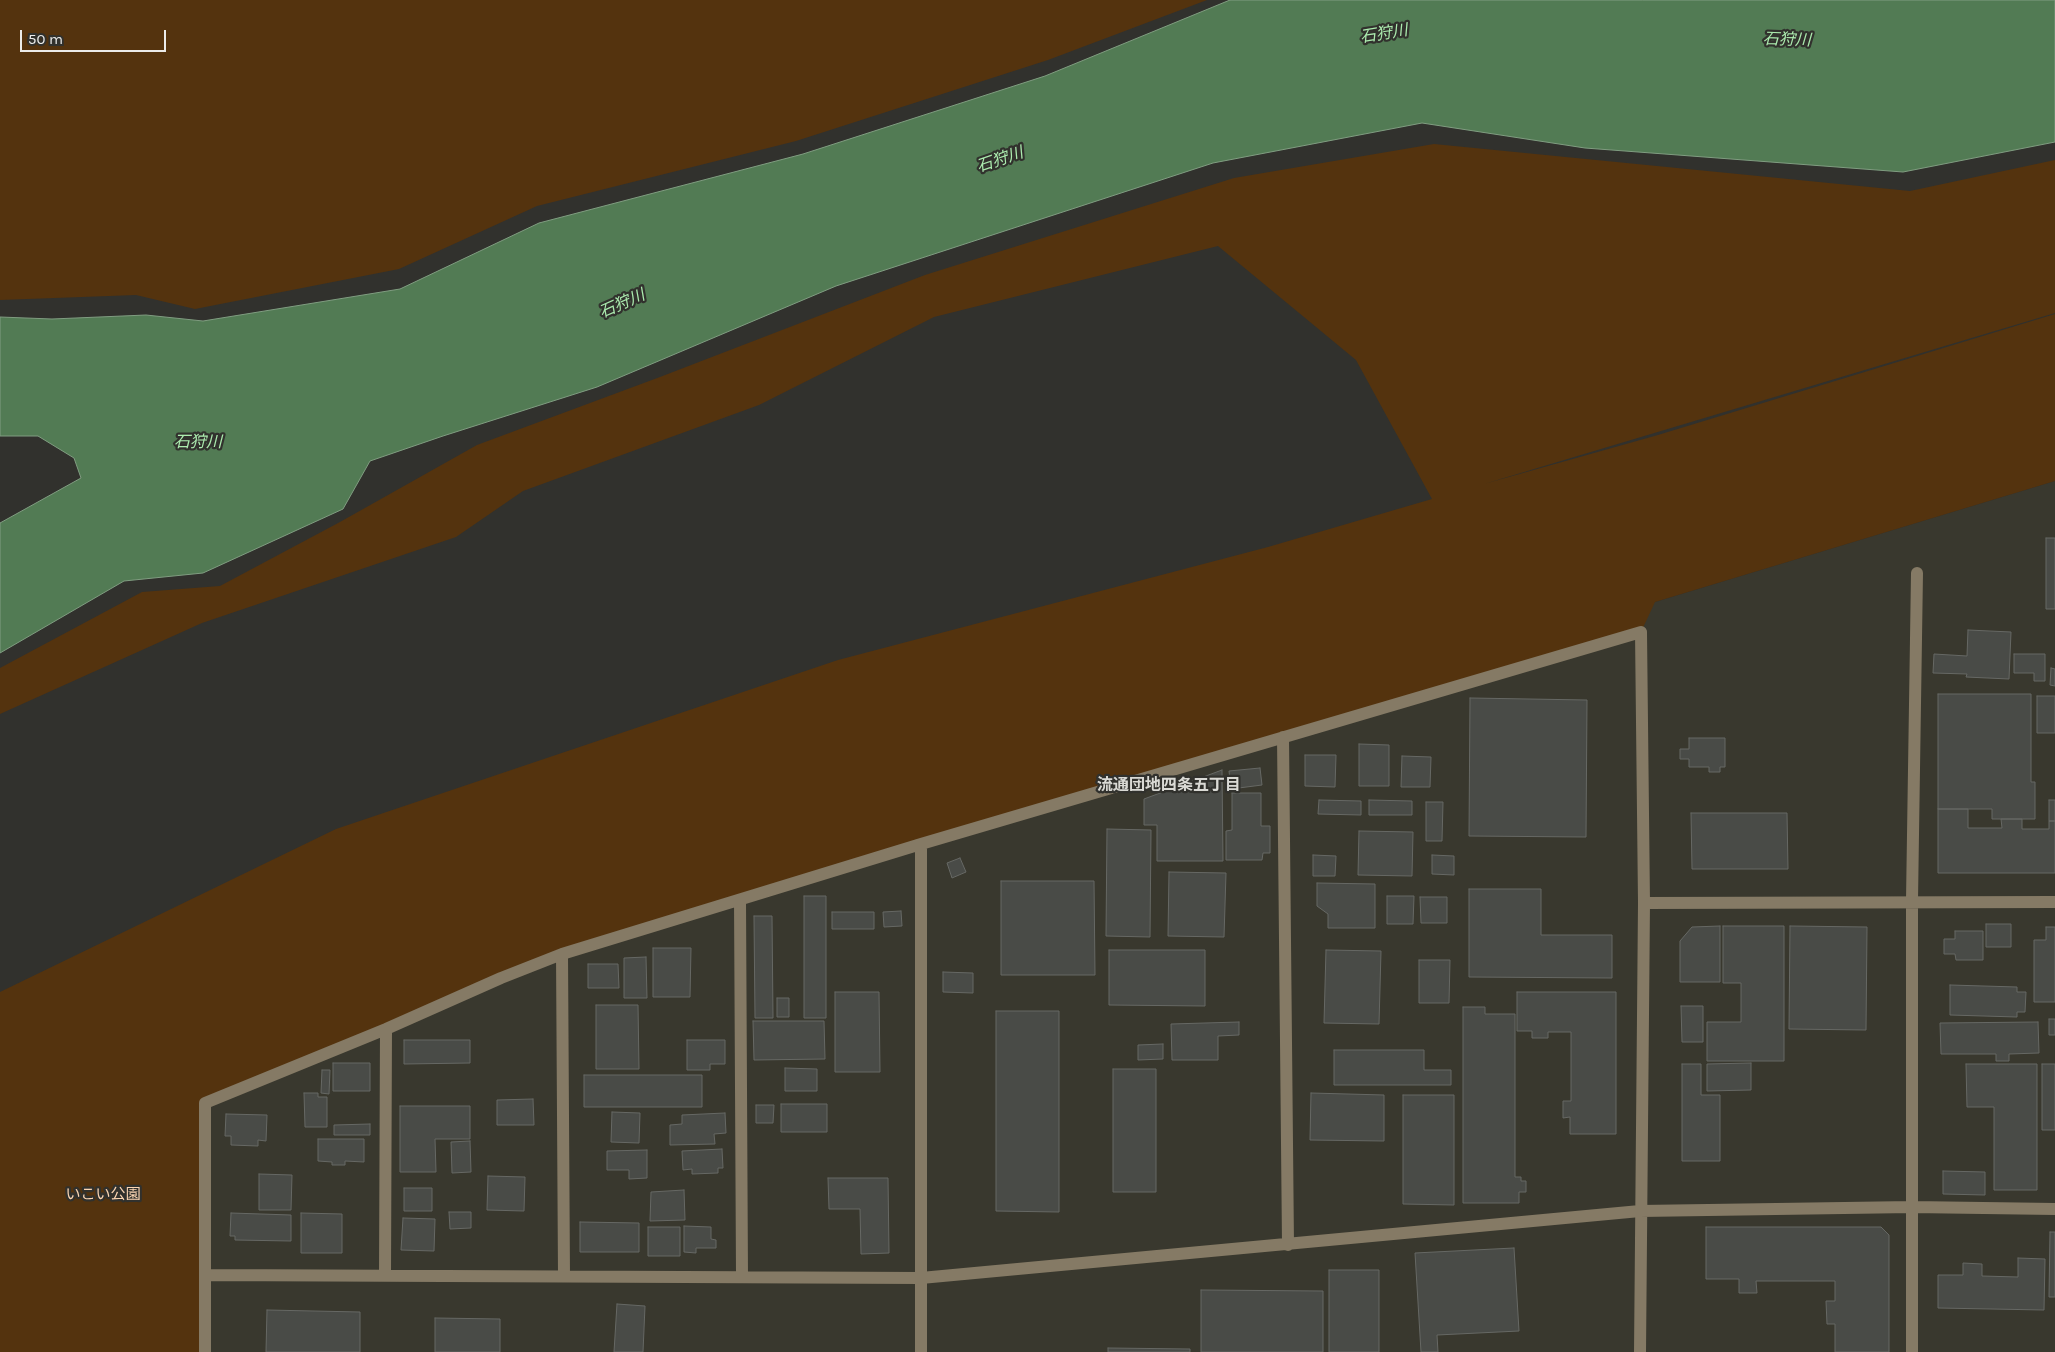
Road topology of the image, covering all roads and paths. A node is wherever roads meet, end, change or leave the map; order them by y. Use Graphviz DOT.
graph roads {
  1 [pos="1917,573"];
  2 [pos="1284,737"];
  3 [pos="921,844"];
  4 [pos="740,900"];
  5 [pos="1912,900"];
  6 [pos="2055,902"];
  7 [pos="1644,903"];
  8 [pos="562,954"];
  9 [pos="386,1028"];
  10 [pos="1912,1207"];
  11 [pos="2055,1209"];
  12 [pos="1640,1210"];
  13 [pos="1288,1245"];
  14 [pos="385,1274"];
  15 [pos="206,1275"];
  16 [pos="564,1276"];
  17 [pos="742,1276"];
  18 [pos="921,1278"];
  19 [pos="205,1352"];
  20 [pos="921,1352"];
  21 [pos="1640,1352"];
  22 [pos="1912,1352"];
  1 -- 5 [label="street"];
  2 -- 3 [label="street"];
  2 -- 7 [label="street"];
  2 -- 13 [label="street"];
  3 -- 4 [label="street"];
  3 -- 18 [label="street"];
  4 -- 8 [label="street"];
  4 -- 17 [label="street"];
  5 -- 6 [label="street"];
  5 -- 7 [label="street"];
  5 -- 10 [label="street"];
  7 -- 12 [label="street"];
  8 -- 9 [label="street"];
  8 -- 16 [label="street"];
  9 -- 14 [label="street"];
  9 -- 15 [label="street"];
  10 -- 11 [label="street"];
  10 -- 12 [label="street"];
  10 -- 22 [label="street"];
  12 -- 13 [label="street"];
  12 -- 21 [label="street"];
  13 -- 18 [label="street"];
  14 -- 15 [label="street"];
  14 -- 16 [label="street"];
  15 -- 19 [label="street"];
  16 -- 17 [label="street"];
  17 -- 18 [label="street"];
  18 -- 20 [label="street"];
}
